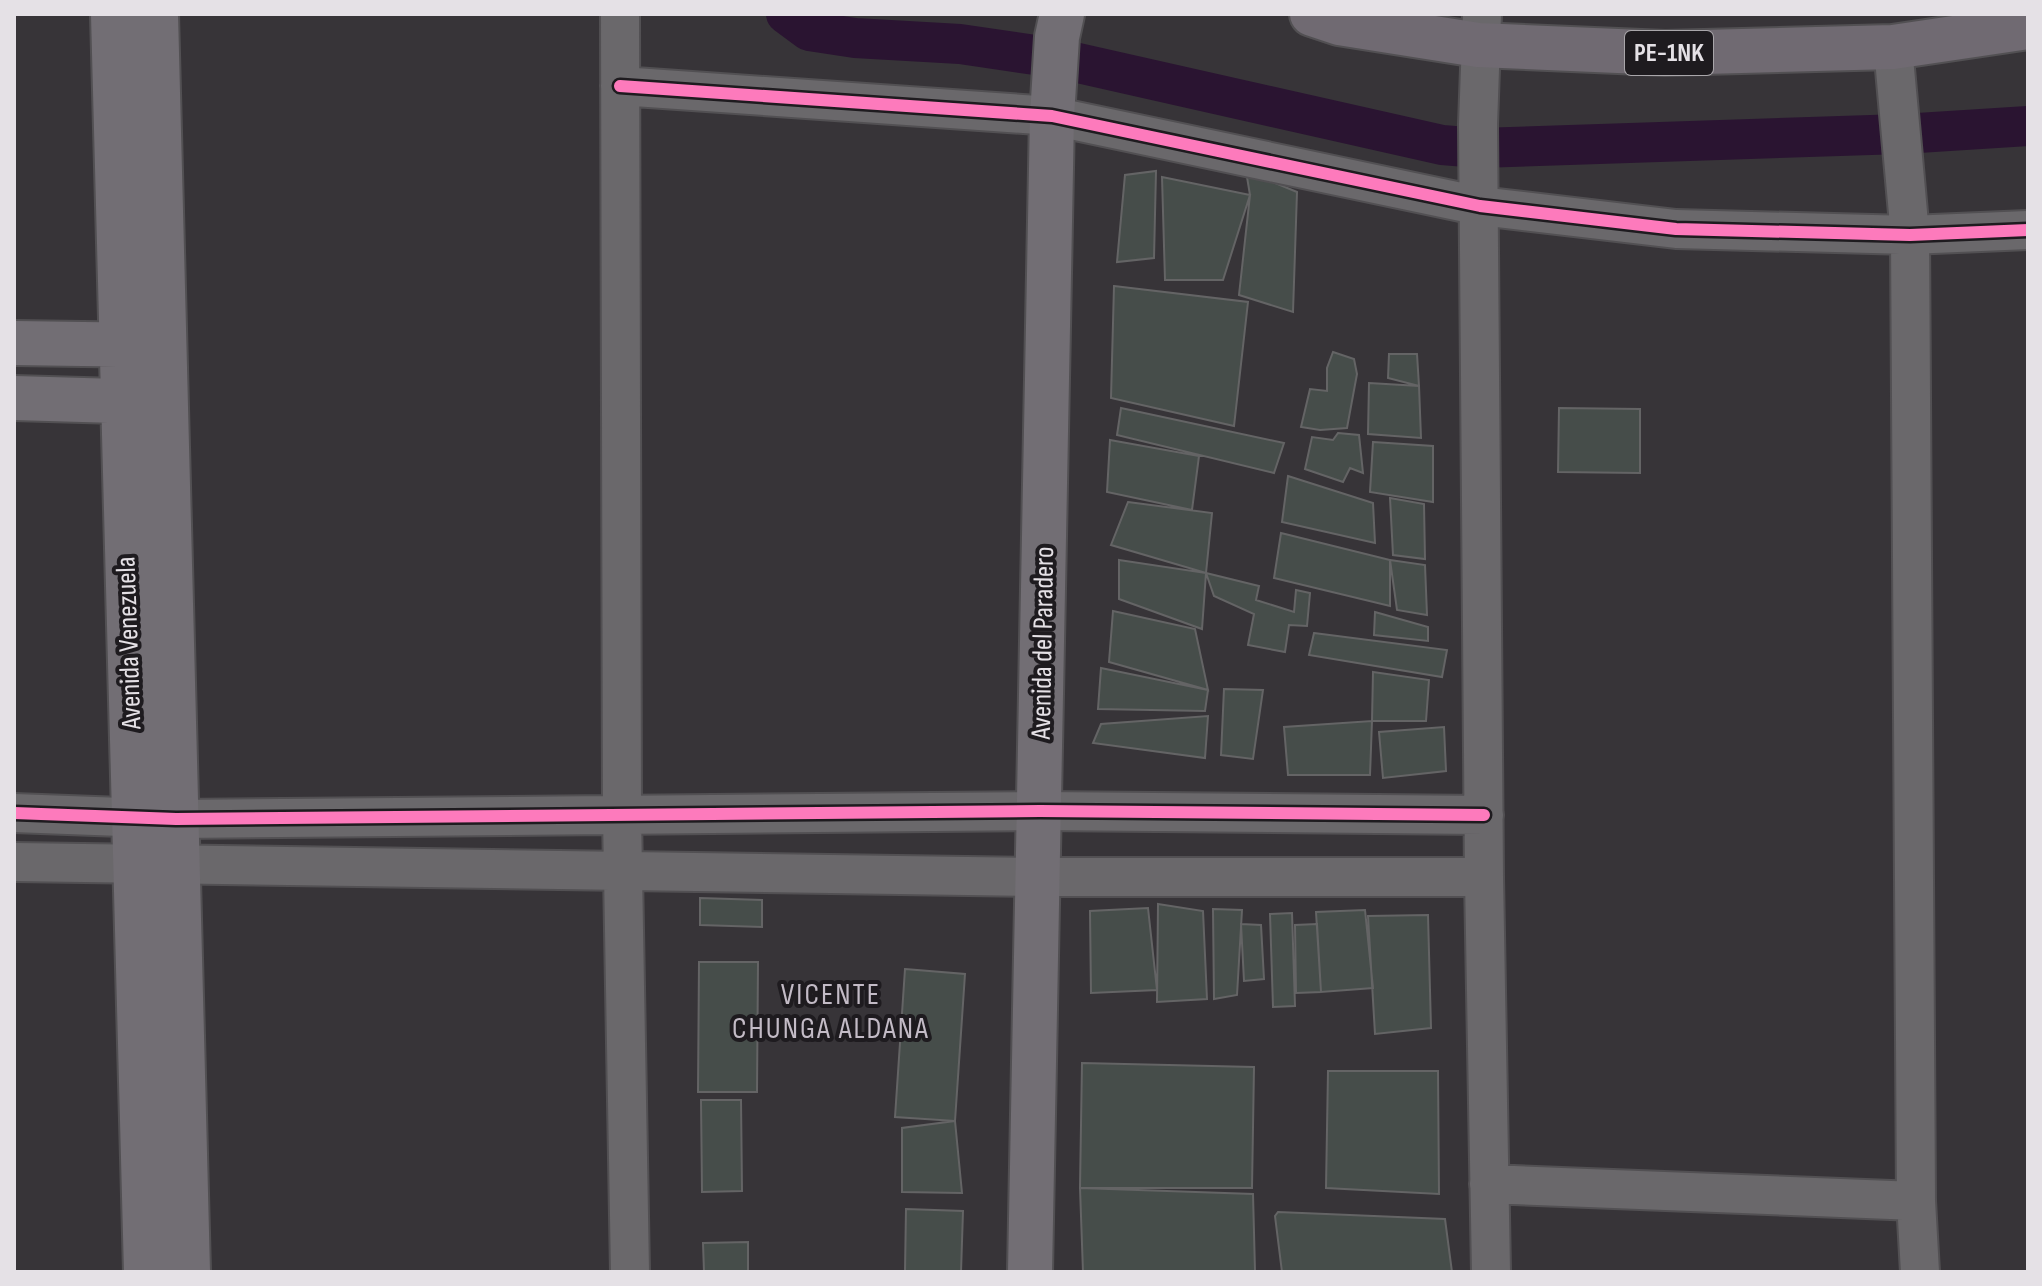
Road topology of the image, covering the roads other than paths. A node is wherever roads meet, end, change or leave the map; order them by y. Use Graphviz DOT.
graph roads {
  1 [pos="113,14"];
  2 [pos="156,14"];
  3 [pos="620,14"];
  4 [pos="1062,14"];
  5 [pos="1312,14"];
  6 [pos="2028,27"];
  7 [pos="1480,30"];
  8 [pos="1893,47"];
  9 [pos="620,86"];
  10 [pos="1052,116"];
  11 [pos="1480,206"];
  12 [pos="2028,230"];
  13 [pos="1910,235"];
  14 [pos="14,343"];
  15 [pos="123,345"];
  16 [pos="166,345"];
  17 [pos="14,398"];
  18 [pos="123,401"];
  19 [pos="165,402"];
  20 [pos="1040,811"];
  21 [pos="14,813"];
  22 [pos="622,815"];
  23 [pos="1484,815"];
  24 [pos="155,817"];
  25 [pos="14,862"];
  26 [pos="156,864"];
  27 [pos="622,871"];
  28 [pos="1037,877"];
  29 [pos="1484,877"];
  30 [pos="1489,1184"];
  31 [pos="1916,1201"];
  32 [pos="146,1272"];
  33 [pos="188,1272"];
  34 [pos="630,1272"];
  35 [pos="1030,1272"];
  36 [pos="1491,1272"];
  37 [pos="1920,1272"];
  1 -- 15 [label="street, Avenida Venezuela"];
  2 -- 16 [label="street, Avenida Venezuela"];
  3 -- 9 [label="street"];
  4 -- 10 [label="street, Avenida del Paradero"];
  5 -- 7 [label="main road, PE-1NK"];
  6 -- 8 [label="main road, PE-1NK"];
  7 -- 8 [label="main road, PE-1NK"];
  7 -- 11 [label="street"];
  8 -- 13 [label="street"];
  9 -- 10 [label="street"];
  9 -- 22 [label="street"];
  10 -- 11 [label="street"];
  10 -- 20 [label="street, Avenida del Paradero"];
  11 -- 13 [label="street"];
  11 -- 23 [label="street"];
  12 -- 13 [label="street"];
  13 -- 31 [label="street"];
  14 -- 15 [label="street"];
  15 -- 16 [label="street"];
  15 -- 18 [label="street, Avenida Venezuela"];
  16 -- 19 [label="street, Avenida Venezuela"];
  17 -- 18 [label="street"];
  18 -- 19 [label="street"];
  18 -- 24 [label="street, Avenida Venezuela"];
  19 -- 24 [label="street, Avenida Venezuela"];
  20 -- 22 [label="street"];
  20 -- 23 [label="street"];
  20 -- 28 [label="street, Avenida del Paradero"];
  21 -- 24 [label="street"];
  22 -- 24 [label="street"];
  22 -- 27 [label="street"];
  23 -- 29 [label="street"];
  24 -- 26 [label="street, Avenida Venezuela"];
  25 -- 26 [label="street"];
  26 -- 27 [label="street"];
  26 -- 32 [label="street, Avenida Venezuela"];
  26 -- 33 [label="street, Avenida Venezuela"];
  27 -- 28 [label="street"];
  27 -- 34 [label="street"];
  28 -- 29 [label="street"];
  28 -- 35 [label="street, Avenida del Paradero"];
  29 -- 30 [label="street"];
  30 -- 31 [label="street"];
  30 -- 36 [label="street"];
  31 -- 37 [label="street"];
}
